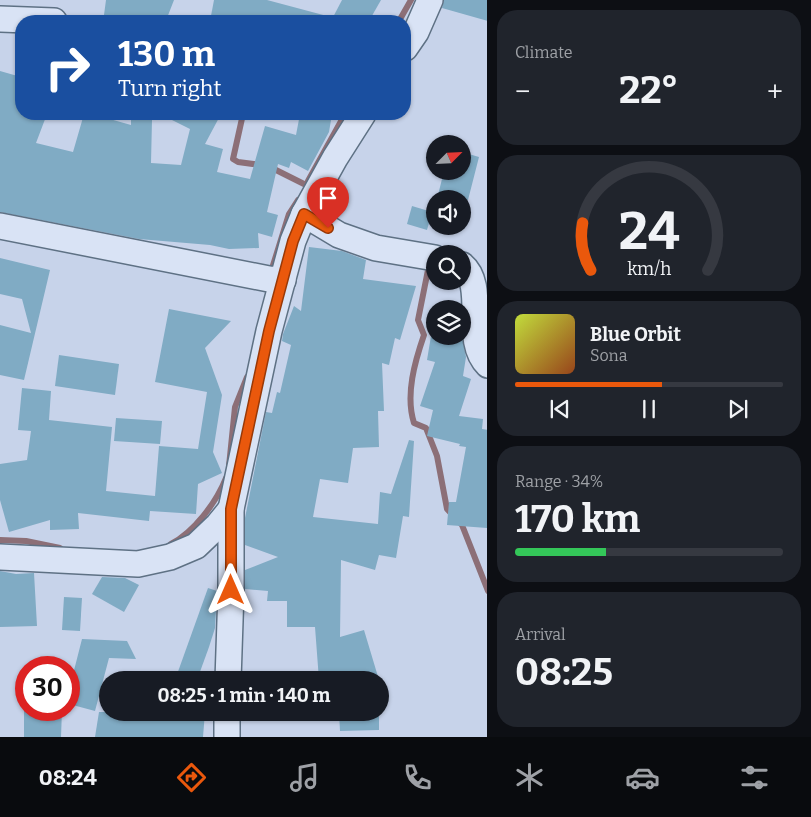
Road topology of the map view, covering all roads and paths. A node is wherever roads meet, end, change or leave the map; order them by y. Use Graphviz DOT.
graph roads {
  1 [pos="430,0"];
  2 [pos="0,19"];
  3 [pos="15,20"];
  4 [pos="411,39"];
  5 [pos="359,120"];
  6 [pos="304,214"];
  7 [pos="0,226"];
  8 [pos="426,256"];
  9 [pos="471,275"];
  10 [pos="283,280"];
  11 [pos="487,365"];
  12 [pos="231,509"];
  13 [pos="0,557"];
  14 [pos="228,671"];
  15 [pos="227,721"];
  16 [pos="227,737"];
  1 -- 4 [label="street"];
  2 -- 3 [label="street"];
  5 -- 6 [label="street"];
  6 -- 8 [label="street"];
  6 -- 10 [label="street"];
  7 -- 10 [label="street"];
  9 -- 11 [label="street"];
  10 -- 12 [label="street"];
  12 -- 13 [label="street"];
  12 -- 14 [label="street"];
  15 -- 16 [label="street"];
}
